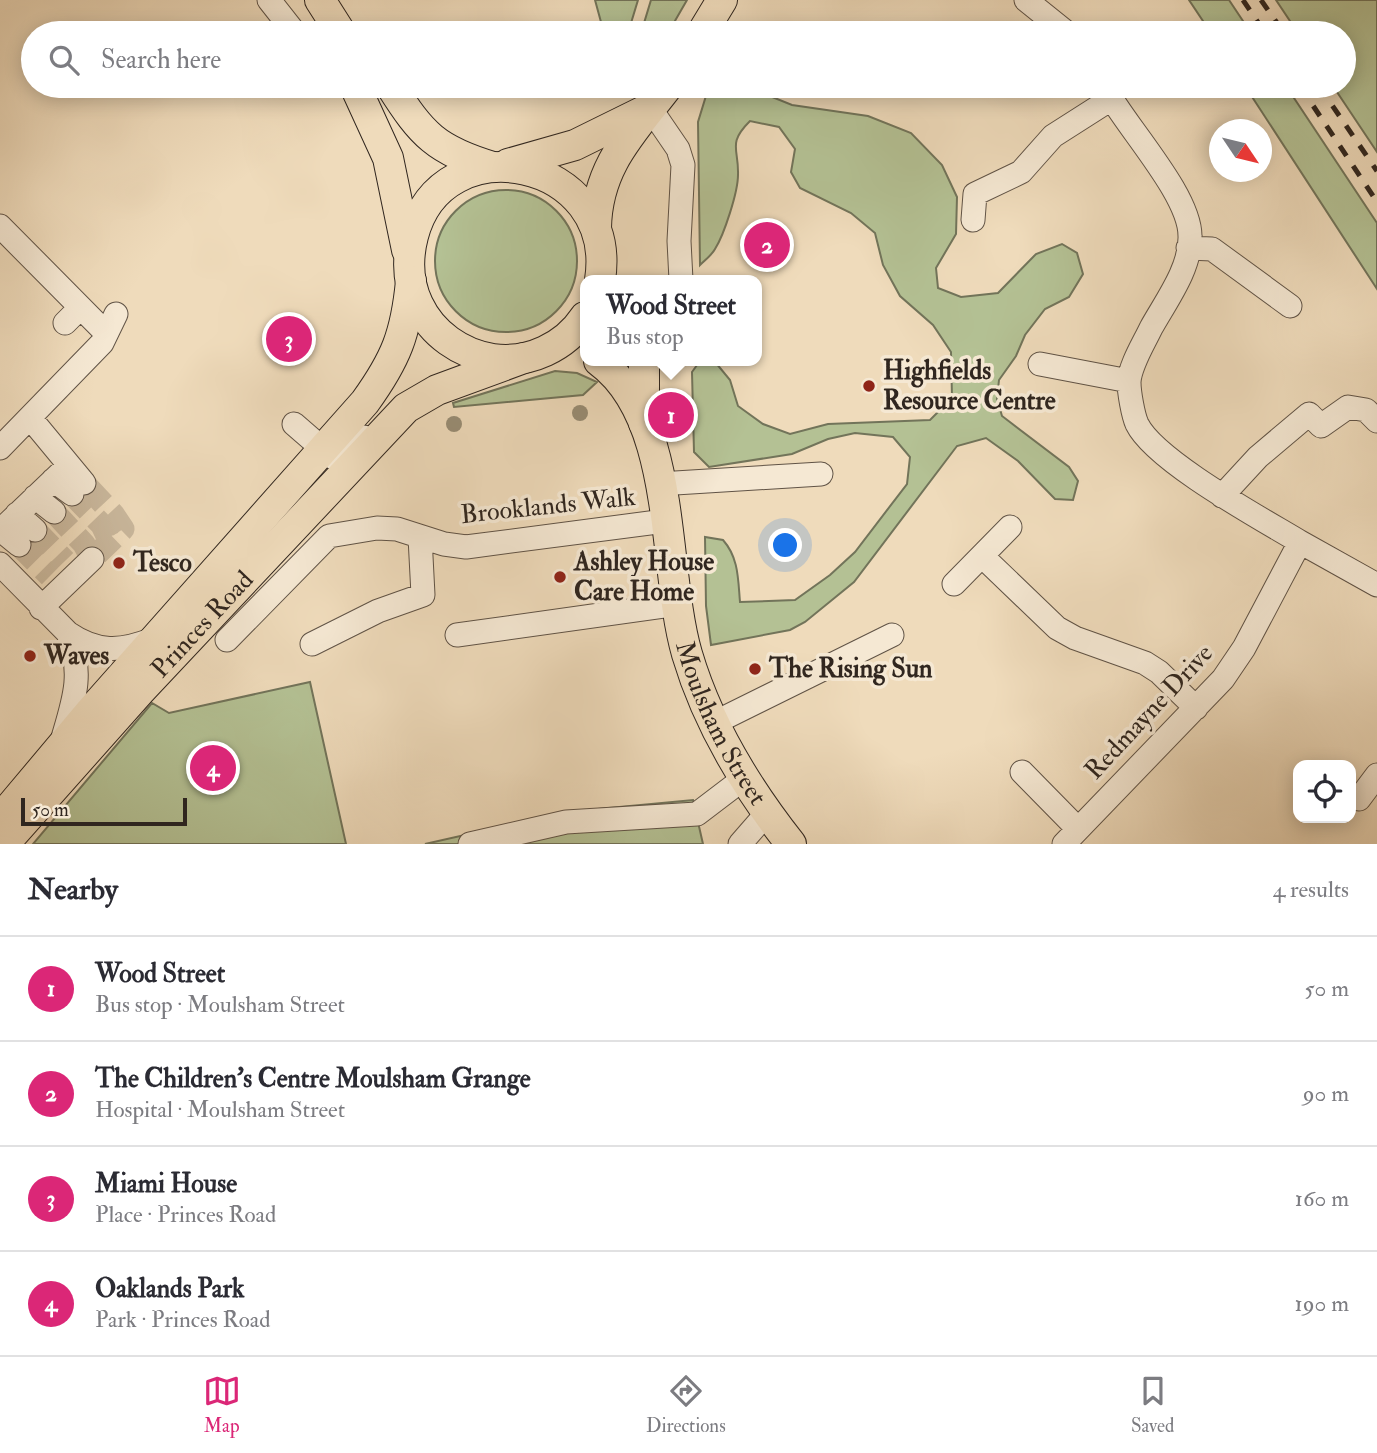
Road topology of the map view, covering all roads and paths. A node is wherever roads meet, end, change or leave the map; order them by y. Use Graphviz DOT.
graph roads {
  1 [pos="269,0"];
  2 [pos="320,0"];
  3 [pos="722,0"];
  4 [pos="1026,0"];
  5 [pos="286,21"];
  6 [pos="333,21"];
  7 [pos="709,21"];
  8 [pos="1052,21"];
  9 [pos="353,98"];
  10 [pos="361,98"];
  11 [pos="398,98"];
  12 [pos="657,98"];
  13 [pos="658,98"];
  14 [pos="659,98"];
  15 [pos="1100,98"];
  16 [pos="1111,98"];
  17 [pos="370,117"];
  18 [pos="497,167"];
  19 [pos="973,220"];
  20 [pos="0,226"];
  21 [pos="598,237"];
  22 [pos="1188,248"];
  23 [pos="410,271"];
  24 [pos="600,275"];
  25 [pos="616,275"];
  26 [pos="681,275"];
  27 [pos="1290,306"];
  28 [pos="580,323"];
  29 [pos="108,330"];
  30 [pos="580,353"];
  31 [pos="533,355"];
  32 [pos="1040,363"];
  33 [pos="605,366"];
  34 [pos="644,366"];
  35 [pos="1129,381"];
  36 [pos="406,408"];
  37 [pos="1377,421"];
  38 [pos="294,424"];
  39 [pos="36,425"];
  40 [pos="644,425"];
  41 [pos="0,448"];
  42 [pos="322,450"];
  43 [pos="0,461"];
  44 [pos="60,473"];
  45 [pos="821,474"];
  46 [pos="659,484"];
  47 [pos="78,488"];
  48 [pos="1222,496"];
  49 [pos="35,497"];
  50 [pos="54,512"];
  51 [pos="665,521"];
  52 [pos="6,525"];
  53 [pos="1010,527"];
  54 [pos="27,537"];
  55 [pos="420,537"];
  56 [pos="1300,542"];
  57 [pos="982,556"];
  58 [pos="92,559"];
  59 [pos="0,564"];
  60 [pos="58,583"];
  61 [pos="954,584"];
  62 [pos="1377,585"];
  63 [pos="678,604"];
  64 [pos="68,633"];
  65 [pos="457,635"];
  66 [pos="892,635"];
  67 [pos="153,639"];
  68 [pos="227,640"];
  69 [pos="312,644"];
  70 [pos="1196,708"];
  71 [pos="714,723"];
  72 [pos="60,748"];
  73 [pos="1022,772"];
  74 [pos="1377,775"];
  75 [pos="743,779"];
  76 [pos="1359,799"];
  77 [pos="767,813"];
  78 [pos="0,830"];
  79 [pos="1071,836"];
  80 [pos="4,844"];
  81 [pos="470,844"];
  82 [pos="740,844"];
  83 [pos="791,844"];
  1 -- 5 [label="street"];
  2 -- 6 [label="main road"];
  3 -- 7 [label="main road"];
  4 -- 8 [label="street"];
  9 -- 17 [label="street"];
  10 -- 17 [label="main road"];
  11 -- 18 [label="main road"];
  12 -- 18 [label="main road"];
  13 -- 21 [label="main road"];
  14 -- 26 [label="street"];
  15 -- 19 [label="street"];
  16 -- 22 [label="street"];
  17 -- 23 [label="main road"];
  18 -- 21 [label="main road"];
  18 -- 23 [label="main road"];
  20 -- 29 [label="street"];
  21 -- 24 [label="main road"];
  21 -- 25 [label="main road"];
  22 -- 27 [label="street"];
  22 -- 35 [label="street"];
  23 -- 31 [label="main road"];
  23 -- 42 [label="main road, Princes Road"];
  28 -- 31 [label="main road"];
  29 -- 39 [label="street"];
  29 -- 41 [label="street"];
  30 -- 31 [label="main road"];
  31 -- 36 [label="main road, Princes Road"];
  32 -- 35 [label="street"];
  33 -- 40 [label="main road, Moulsham Street"];
  34 -- 40 [label="main road, Moulsham Street"];
  35 -- 48 [label="street"];
  36 -- 42 [label="street, Princes Road"];
  36 -- 80 [label="main road, Princes Road"];
  37 -- 48 [label="street"];
  38 -- 42 [label="street"];
  39 -- 43 [label="street"];
  39 -- 44 [label="street"];
  40 -- 46 [label="main road, Moulsham Street"];
  42 -- 67 [label="main road, Princes Road"];
  44 -- 47 [label="street"];
  44 -- 49 [label="street"];
  45 -- 46 [label="street"];
  46 -- 51 [label="main road, Moulsham Street"];
  48 -- 56 [label="street"];
  49 -- 50 [label="street"];
  49 -- 52 [label="street"];
  51 -- 55 [label="street, Brooklands Walk"];
  51 -- 63 [label="main road, Moulsham Street"];
  52 -- 54 [label="street"];
  53 -- 57 [label="street"];
  55 -- 68 [label="street, Brooklands Walk"];
  55 -- 69 [label="street"];
  56 -- 62 [label="street"];
  56 -- 70 [label="street, Redmayne Drive"];
  57 -- 61 [label="street"];
  57 -- 70 [label="street"];
  58 -- 60 [label="street"];
  59 -- 60 [label="street"];
  60 -- 64 [label="street"];
  63 -- 65 [label="street"];
  63 -- 71 [label="main road, Moulsham Street"];
  64 -- 67 [label="street"];
  64 -- 72 [label="street"];
  66 -- 71 [label="street"];
  67 -- 72 [label="main road, Princes Road"];
  70 -- 79 [label="street, Redmayne Drive"];
  71 -- 75 [label="main road, Moulsham Street"];
  72 -- 78 [label="main road, Princes Road"];
  73 -- 79 [label="street"];
  74 -- 76 [label="street"];
  75 -- 77 [label="main road, Moulsham Street"];
  75 -- 81 [label="street"];
  77 -- 82 [label="street, Moulsham Street"];
  77 -- 83 [label="main road"];
}
